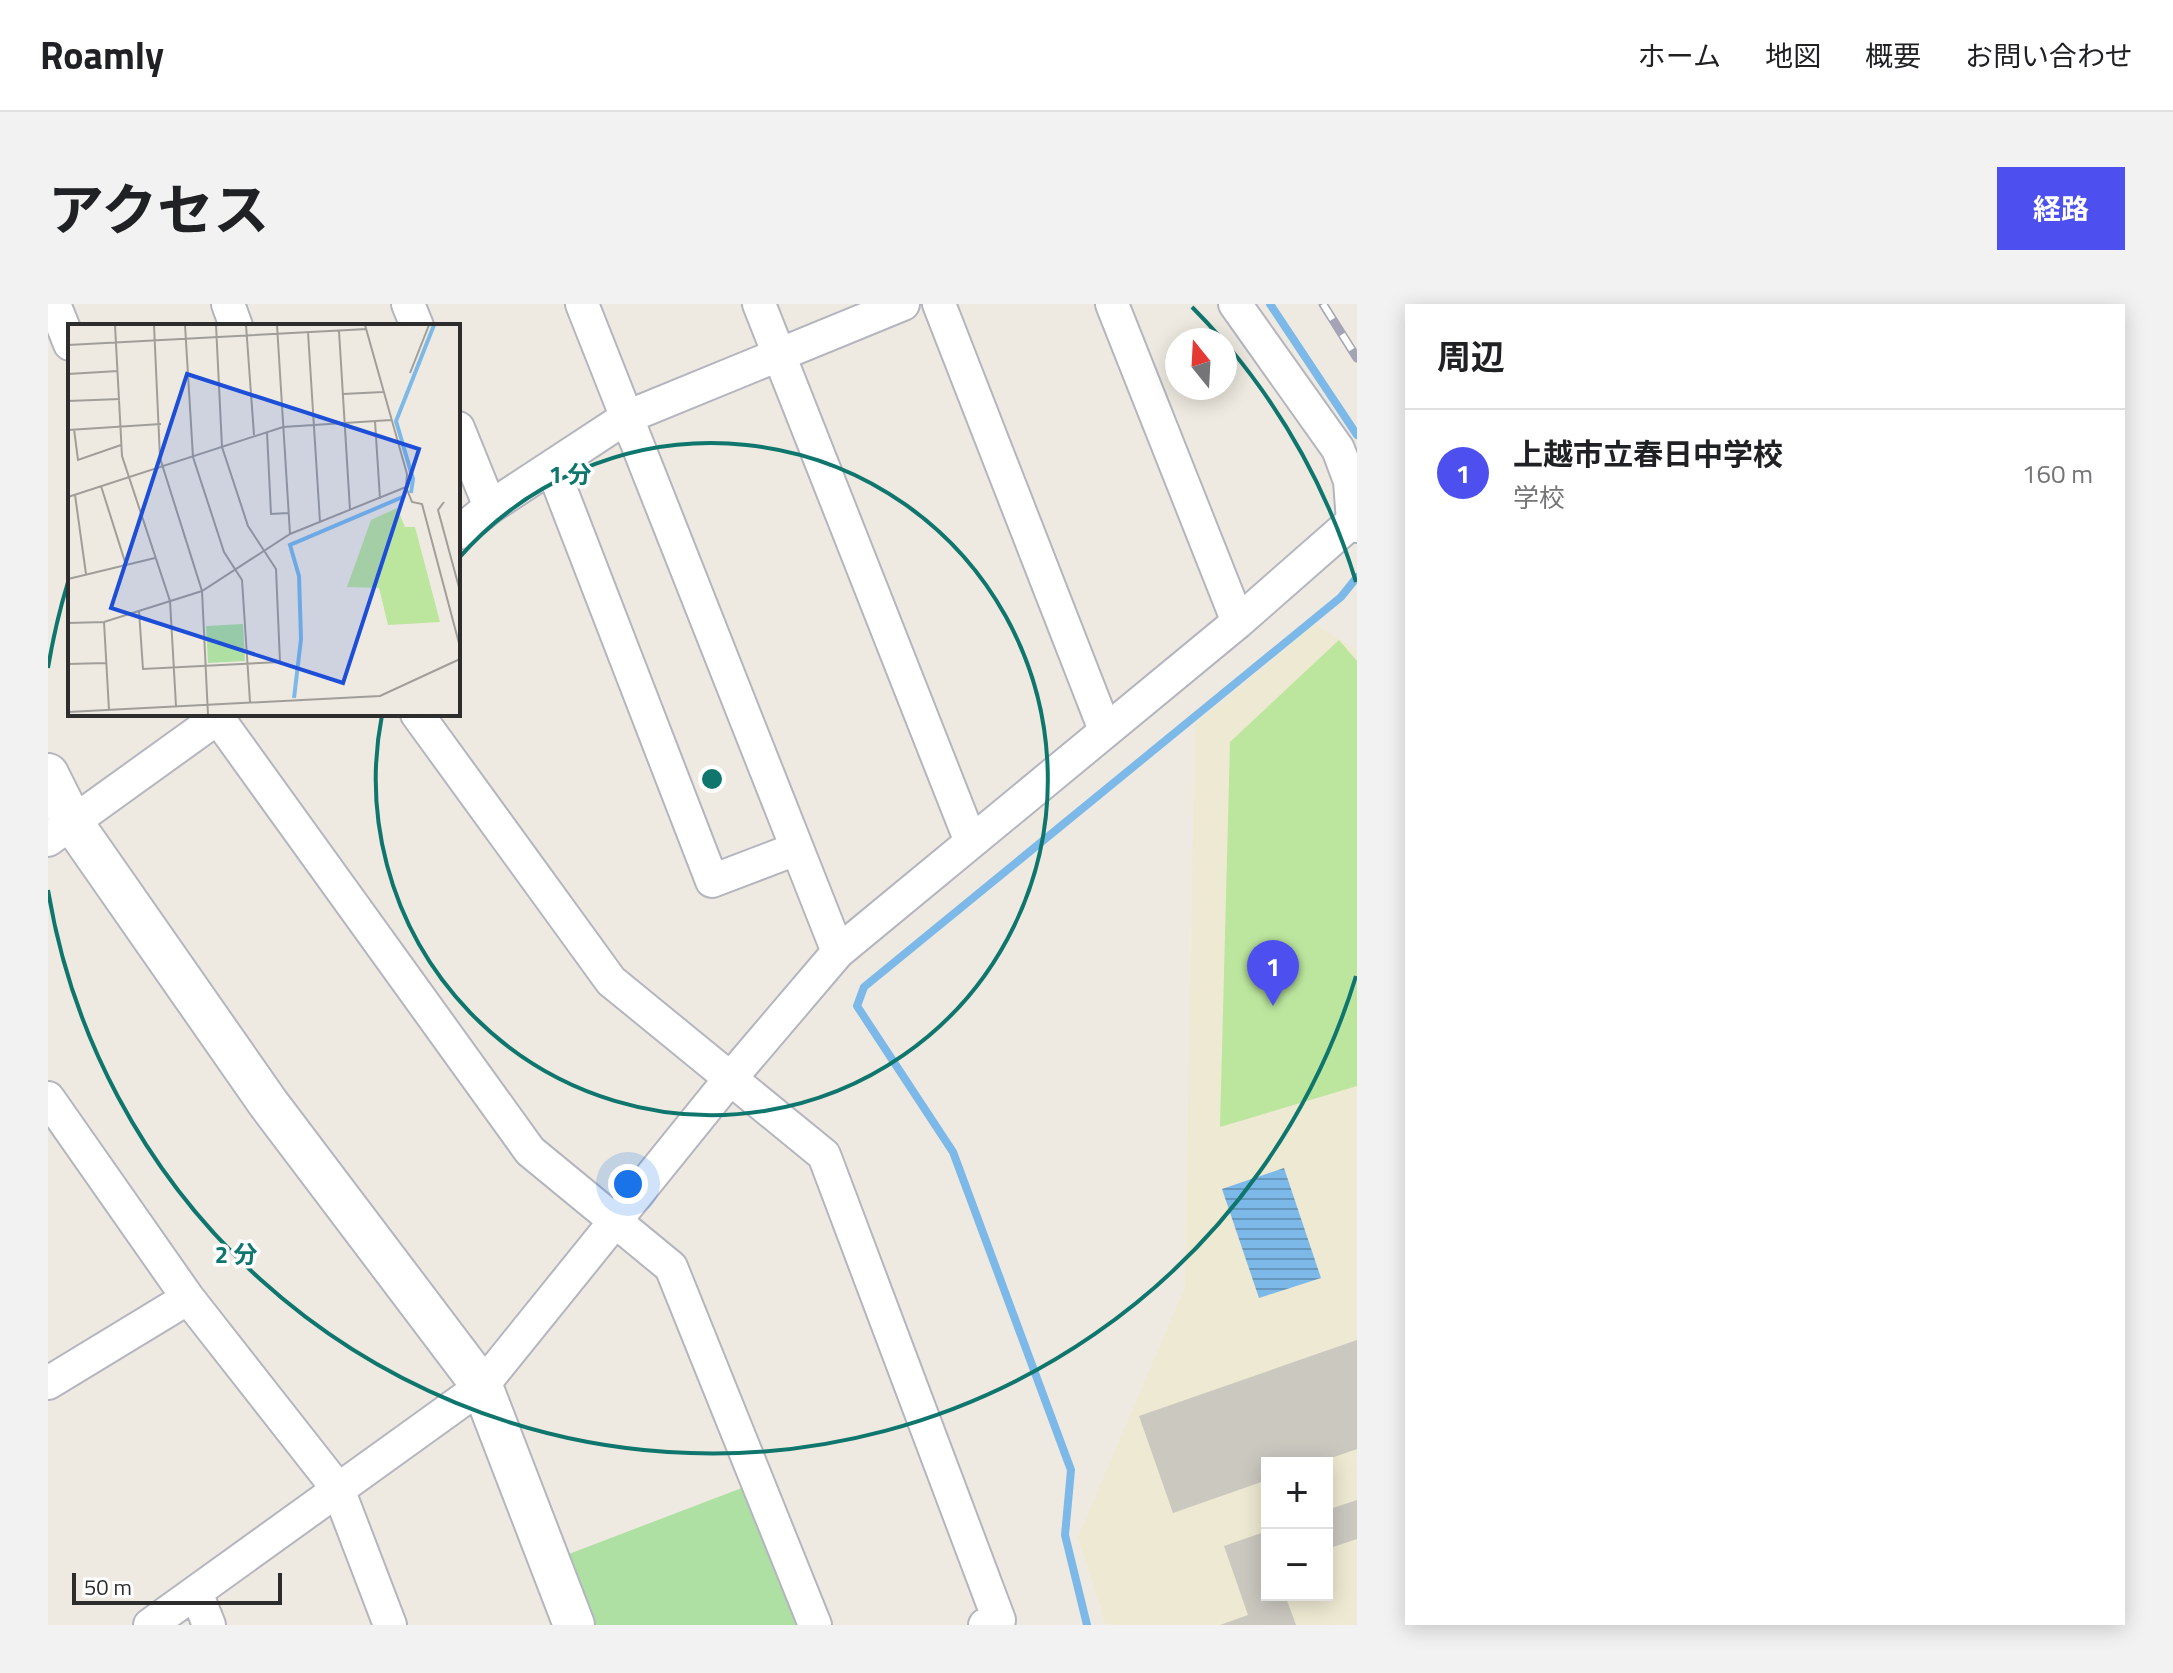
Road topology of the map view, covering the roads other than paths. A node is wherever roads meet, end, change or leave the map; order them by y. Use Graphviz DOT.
graph roads {
  1 [pos="54,304"];
  2 [pos="228,304"];
  3 [pos="408,304"];
  4 [pos="582,304"];
  5 [pos="759,304"];
  6 [pos="903,304"];
  7 [pos="939,304"];
  8 [pos="1112,304"];
  9 [pos="1235,304"];
  10 [pos="235,324"];
  11 [pos="416,324"];
  12 [pos="68,339"];
  13 [pos="778,354"];
  14 [pos="627,417"];
  15 [pos="460,433"];
  16 [pos="552,467"];
  17 [pos="490,507"];
  18 [pos="1355,524"];
  19 [pos="460,531"];
  20 [pos="1238,622"];
  21 [pos="218,716"];
  22 [pos="418,716"];
  23 [pos="1105,730"];
  24 [pos="48,774"];
  25 [pos="60,831"];
  26 [pos="971,842"];
  27 [pos="796,849"];
  28 [pos="838,952"];
  29 [pos="729,1080"];
  30 [pos="48,1098"];
  31 [pos="617,1222"];
  32 [pos="188,1298"];
  33 [pos="50,1379"];
  34 [pos="482,1386"];
  35 [pos="338,1489"];
  36 [pos="196,1592"];
  37 [pos="150,1625"];
  38 [pos="209,1625"];
  39 [pos="390,1625"];
  40 [pos="574,1625"];
  41 [pos="815,1625"];
  42 [pos="985,1625"];
  1 -- 12 [label="street"];
  2 -- 10 [label="street"];
  3 -- 11 [label="street"];
  4 -- 14 [label="street"];
  5 -- 13 [label="street"];
  6 -- 13 [label="street"];
  7 -- 23 [label="street"];
  8 -- 20 [label="street"];
  9 -- 18 [label="street"];
  13 -- 14 [label="street"];
  13 -- 26 [label="street"];
  14 -- 16 [label="street"];
  14 -- 27 [label="street"];
  15 -- 17 [label="street"];
  16 -- 17 [label="street"];
  16 -- 27 [label="street"];
  17 -- 19 [label="street"];
  18 -- 20 [label="street"];
  20 -- 23 [label="street"];
  21 -- 25 [label="street"];
  21 -- 31 [label="street"];
  22 -- 29 [label="street"];
  23 -- 26 [label="street"];
  24 -- 25 [label="street"];
  25 -- 34 [label="street"];
  26 -- 28 [label="street"];
  27 -- 28 [label="street"];
  28 -- 29 [label="street"];
  29 -- 31 [label="street"];
  29 -- 42 [label="street"];
  30 -- 32 [label="street"];
  31 -- 34 [label="street"];
  31 -- 41 [label="street"];
  32 -- 33 [label="street"];
  32 -- 35 [label="street"];
  34 -- 35 [label="street"];
  34 -- 40 [label="street"];
  35 -- 36 [label="street"];
  35 -- 39 [label="street"];
  36 -- 37 [label="street"];
  36 -- 38 [label="street"];
}
